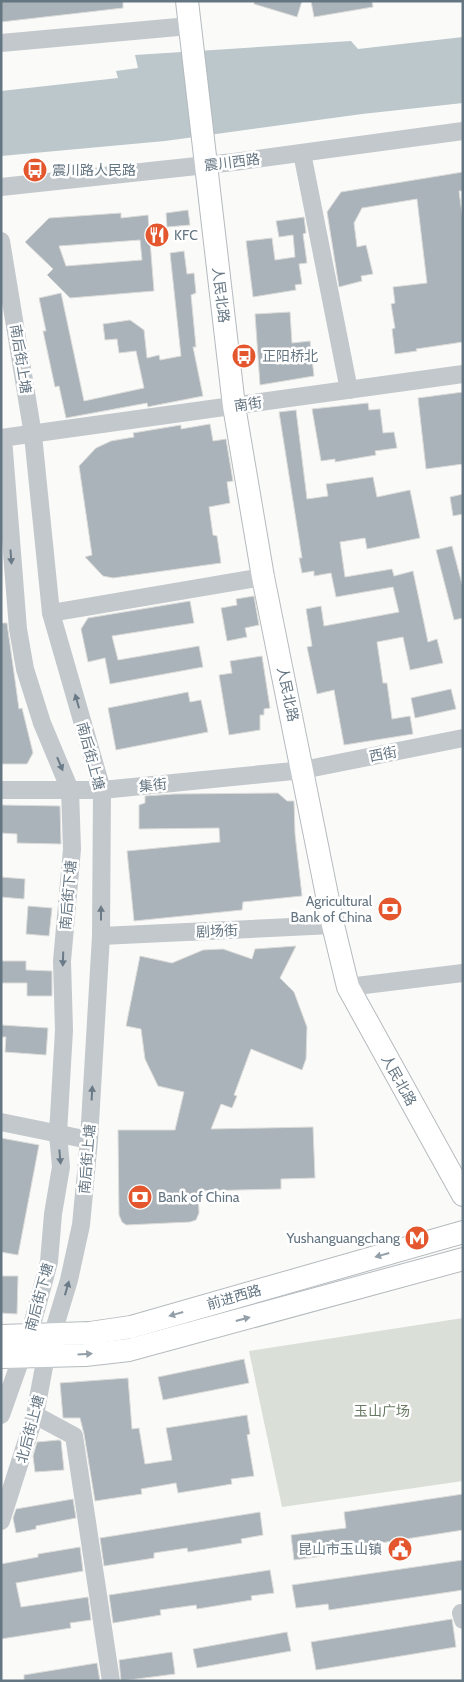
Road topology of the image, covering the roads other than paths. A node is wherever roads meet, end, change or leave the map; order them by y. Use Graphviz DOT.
graph roads {
  1 [pos="187,1"];
  2 [pos="189,26"];
  3 [pos="1,43"];
  4 [pos="463,131"];
  5 [pos="302,153"];
  6 [pos="205,165"];
  7 [pos="1,187"];
  8 [pos="1,241"];
  9 [pos="463,374"];
  10 [pos="349,390"];
  11 [pos="234,406"];
  12 [pos="33,435"];
  13 [pos="2,438"];
  14 [pos="264,577"];
  15 [pos="52,614"];
  16 [pos="463,738"];
  17 [pos="304,770"];
  18 [pos="1,790"];
  19 [pos="70,790"];
  20 [pos="102,790"];
  21 [pos="333,925"];
  22 [pos="101,936"];
  23 [pos="463,973"];
  24 [pos="348,987"];
  25 [pos="1,1122"];
  26 [pos="58,1134"];
  27 [pos="89,1140"];
  28 [pos="463,1195"];
  29 [pos="463,1232"];
  30 [pos="463,1259"];
  31 [pos="54,1335"];
  32 [pos="1,1336"];
  33 [pos="17,1350"];
  34 [pos="46,1356"];
  35 [pos="35,1414"];
  36 [pos="1,1415"];
  37 [pos="1,1521"];
  38 [pos="111,1681"];
  1 -- 2 [label="main road, 人民北路"];
  2 -- 3 [label="street"];
  2 -- 6 [label="main road, 人民北路"];
  4 -- 5 [label="street, 震川西路"];
  5 -- 6 [label="street, 震川西路"];
  5 -- 10 [label="street"];
  6 -- 7 [label="street, 震川西路"];
  6 -- 11 [label="main road, 人民北路"];
  8 -- 12 [label="street, 南后街上塘"];
  9 -- 10 [label="street, 南街"];
  10 -- 11 [label="street, 南街"];
  11 -- 12 [label="street, 南街"];
  11 -- 14 [label="main road, 人民北路"];
  12 -- 13 [label="street, 南街"];
  12 -- 15 [label="street, 南后街上塘"];
  13 -- 19 [label="street, 南后街下塘, one-way"];
  14 -- 15 [label="street"];
  14 -- 17 [label="main road, 人民北路"];
  20 -- 15 [label="street, 南后街上塘, one-way"];
  16 -- 17 [label="street, 西街"];
  17 -- 20 [label="street, 集街"];
  17 -- 21 [label="main road, 人民北路"];
  18 -- 19 [label="street, 集街"];
  19 -- 20 [label="street, 集街"];
  19 -- 26 [label="street, 南后街下塘, one-way"];
  22 -- 20 [label="street, 南后街上塘, one-way"];
  21 -- 22 [label="street, 剧场街"];
  21 -- 24 [label="main road, 人民北路"];
  27 -- 22 [label="street, 南后街上塘, one-way"];
  23 -- 24 [label="street"];
  24 -- 28 [label="main road, 人民北路"];
  25 -- 26 [label="street"];
  26 -- 27 [label="street"];
  26 -- 33 [label="street, 南后街下塘, one-way"];
  31 -- 27 [label="street, 南后街上塘, one-way"];
  29 -- 31 [label="main road, 前进西路, one-way"];
  34 -- 30 [label="main road, 前进西路, one-way"];
  31 -- 33 [label="main road, 前进西路"];
  31 -- 34 [label="street, 北后街上塘"];
  32 -- 33 [label="main road, 前进西路"];
  33 -- 34 [label="main road, 前进西路"];
  33 -- 36 [label="street, 南后街下塘"];
  34 -- 35 [label="street, 北后街上塘"];
  35 -- 37 [label="street, 北后街上塘"];
  35 -- 38 [label="street"];
}
